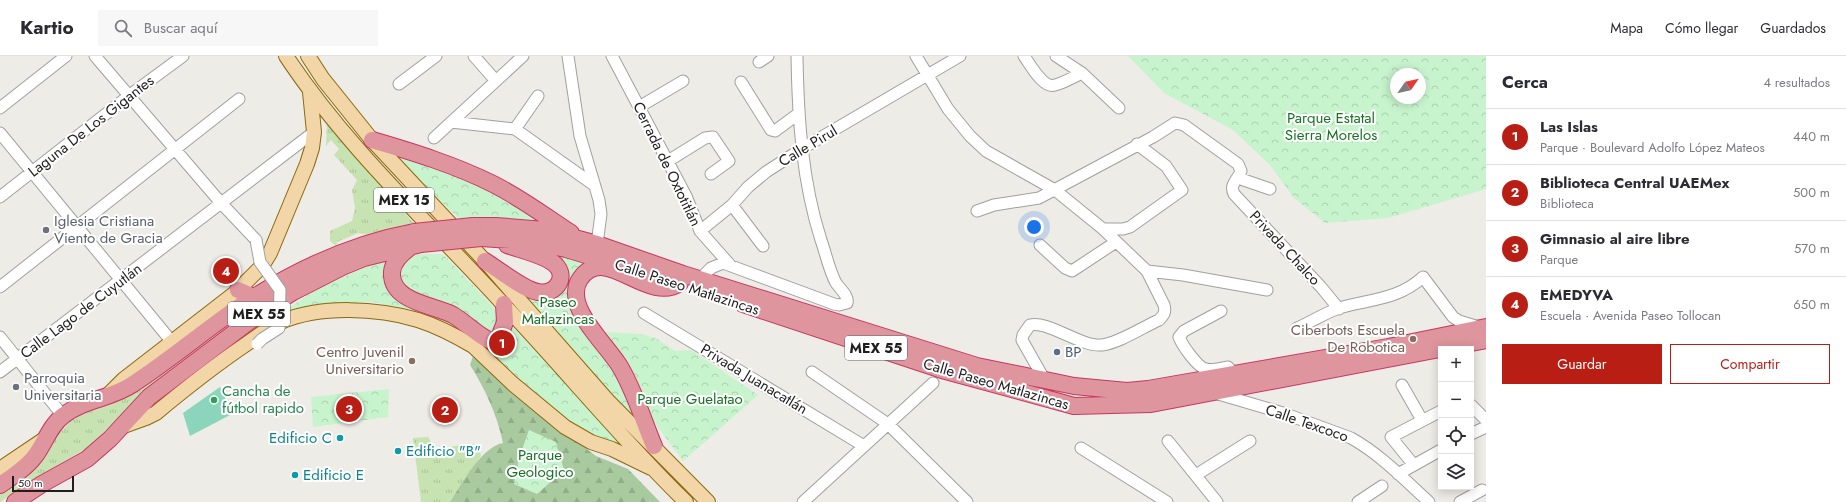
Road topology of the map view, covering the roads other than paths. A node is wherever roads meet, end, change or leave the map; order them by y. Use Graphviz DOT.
graph roads {
  1 [pos="66,56"];
  2 [pos="95,56"];
  3 [pos="183,56"];
  4 [pos="286,56"];
  5 [pos="308,56"];
  6 [pos="436,56"];
  7 [pos="474,56"];
  8 [pos="523,56"];
  9 [pos="568,56"];
  10 [pos="612,56"];
  11 [pos="797,56"];
  12 [pos="916,56"];
  13 [pos="960,56"];
  14 [pos="1024,56"];
  15 [pos="1056,56"];
  16 [pos="1082,73"];
  17 [pos="927,77"];
  18 [pos="683,81"];
  19 [pos="496,82"];
  20 [pos="741,82"];
  21 [pos="399,84"];
  22 [pos="310,91"];
  23 [pos="130,95"];
  24 [pos="538,96"];
  25 [pos="239,99"];
  26 [pos="639,107"];
  27 [pos="0,108"];
  28 [pos="1119,108"];
  29 [pos="798,114"];
  30 [pos="451,122"];
  31 [pos="515,129"];
  32 [pos="314,132"];
  33 [pos="0,133"];
  34 [pos="434,138"];
  35 [pos="372,140"];
  36 [pos="1137,144"];
  37 [pos="803,148"];
  38 [pos="176,150"];
  39 [pos="668,161"];
  40 [pos="32,172"];
  41 [pos="711,174"];
  42 [pos="1240,175"];
  43 [pos="594,185"];
  44 [pos="1270,189"];
  45 [pos="1055,190"];
  46 [pos="0,196"];
  47 [pos="221,203"];
  48 [pos="732,205"];
  49 [pos="977,211"];
  50 [pos="77,227"];
  51 [pos="1103,229"];
  52 [pos="700,231"];
  53 [pos="483,235"];
  54 [pos="580,239"];
  55 [pos="415,241"];
  56 [pos="1116,242"];
  57 [pos="597,244"];
  58 [pos="1040,245"];
  59 [pos="763,246"];
  60 [pos="485,261"];
  61 [pos="731,266"];
  62 [pos="1147,270"];
  63 [pos="637,275"];
  64 [pos="700,279"];
  65 [pos="120,280"];
  66 [pos="0,287"];
  67 [pos="238,290"];
  68 [pos="1267,290"];
  69 [pos="254,297"];
  70 [pos="504,304"];
  71 [pos="1339,309"];
  72 [pos="1221,311"];
  73 [pos="644,313"];
  74 [pos="1297,328"];
  75 [pos="1484,332"];
  76 [pos="0,337"];
  77 [pos="172,342"];
  78 [pos="257,344"];
  79 [pos="17,359"];
  80 [pos="0,372"];
  81 [pos="812,372"];
  82 [pos="1234,374"];
  83 [pos="1044,379"];
  84 [pos="933,383"];
  85 [pos="1402,385"];
  86 [pos="1213,393"];
  87 [pos="106,397"];
  88 [pos="1474,408"];
  89 [pos="1438,412"];
  90 [pos="63,416"];
  91 [pos="1422,420"];
  92 [pos="1486,420"];
  93 [pos="888,424"];
  94 [pos="121,427"];
  95 [pos="1486,427"];
  96 [pos="1474,433"];
  97 [pos="43,440"];
  98 [pos="1168,441"];
  99 [pos="1250,441"];
  100 [pos="654,446"];
  101 [pos="864,446"];
  102 [pos="1080,448"];
  103 [pos="1438,452"];
  104 [pos="1413,464"];
  105 [pos="651,468"];
  106 [pos="0,469"];
  107 [pos="64,472"];
  108 [pos="1398,474"];
  109 [pos="1196,475"];
  110 [pos="0,485"];
  111 [pos="1382,486"];
  112 [pos="1482,490"];
  113 [pos="685,501"];
  114 [pos="15,502"];
  115 [pos="26,502"];
  116 [pos="708,502"];
  117 [pos="803,502"];
  118 [pos="967,502"];
  119 [pos="1167,502"];
  120 [pos="1217,502"];
  121 [pos="1358,502"];
  122 [pos="1429,502"];
  123 [pos="1460,502"];
  1 -- 27 [label="street"];
  2 -- 23 [label="street"];
  3 -- 23 [label="street, Laguna De Los Gigantes"];
  4 -- 22 [label="main road, MEX 15"];
  5 -- 35 [label="main road, MEX 15"];
  6 -- 21 [label="street"];
  7 -- 19 [label="street"];
  8 -- 19 [label="street"];
  9 -- 43 [label="street"];
  10 -- 26 [label="street, Cerrada de Oxtotitlán"];
  11 -- 29 [label="street"];
  12 -- 17 [label="street"];
  13 -- 17 [label="street, Calle Pirul"];
  14 -- 16 [label="street"];
  15 -- 16 [label="street"];
  16 -- 28 [label="street"];
  17 -- 37 [label="street, Calle Pirul"];
  17 -- 45 [label="street"];
  18 -- 26 [label="street"];
  19 -- 30 [label="street"];
  20 -- 29 [label="street"];
  22 -- 32 [label="main road"];
  22 -- 70 [label="main road, MEX 15"];
  23 -- 38 [label="street"];
  23 -- 40 [label="street, Laguna De Los Gigantes"];
  24 -- 31 [label="street"];
  25 -- 38 [label="street"];
  26 -- 39 [label="street, Cerrada de Oxtotitlán"];
  29 -- 37 [label="street"];
  30 -- 31 [label="street"];
  30 -- 34 [label="street"];
  31 -- 43 [label="street"];
  32 -- 47 [label="street, Calle Lago de Cuyutlán"];
  32 -- 67 [label="main road"];
  33 -- 40 [label="street"];
  35 -- 54 [label="highway"];
  35 -- 60 [label="main road, MEX 15"];
  36 -- 42 [label="street"];
  36 -- 45 [label="street"];
  36 -- 51 [label="street"];
  37 -- 48 [label="street, Calle Pirul"];
  37 -- 61 [label="street"];
  38 -- 47 [label="street"];
  38 -- 50 [label="street"];
  39 -- 41 [label="street"];
  39 -- 52 [label="street, Cerrada de Oxtotitlán"];
  40 -- 46 [label="street, Laguna De Los Gigantes"];
  40 -- 50 [label="street"];
  42 -- 44 [label="street"];
  42 -- 71 [label="street, Privada Chalco"];
  43 -- 57 [label="street"];
  45 -- 49 [label="street"];
  45 -- 51 [label="street"];
  47 -- 65 [label="street, Calle Lago de Cuyutlán"];
  47 -- 78 [label="street, bridge"];
  48 -- 52 [label="street, Calle Pirul"];
  48 -- 59 [label="street"];
  50 -- 65 [label="street"];
  50 -- 66 [label="street"];
  51 -- 56 [label="street"];
  52 -- 61 [label="street, Cerrada de Oxtotitlán"];
  53 -- 54 [label="highway, MEX 55"];
  53 -- 55 [label="highway, MEX 55, bridge"];
  53 -- 60 [label="highway"];
  53 -- 63 [label="highway, Calle Paseo Matlazincas / MEX 55"];
  54 -- 57 [label="highway, Calle Paseo Matlazincas / MEX 55"];
  55 -- 69 [label="highway, MEX 55"];
  55 -- 70 [label="highway"];
  55 -- 94 [label="highway, MEX 55"];
  56 -- 58 [label="street"];
  56 -- 62 [label="street"];
  57 -- 64 [label="highway, Calle Paseo Matlazincas / MEX 55"];
  60 -- 100 [label="main road, MEX 15"];
  61 -- 64 [label="street"];
  62 -- 68 [label="street"];
  62 -- 83 [label="street"];
  63 -- 86 [label="highway, Calle Paseo Matlazincas / MEX 55"];
  63 -- 100 [label="highway"];
  64 -- 83 [label="highway, Calle Paseo Matlazincas / MEX 55"];
  65 -- 77 [label="street"];
  65 -- 79 [label="street, Calle Lago de Cuyutlán"];
  67 -- 69 [label="highway"];
  67 -- 77 [label="main road"];
  69 -- 87 [label="highway, MEX 55"];
  70 -- 105 [label="main road, MEX 15"];
  71 -- 74 [label="street"];
  71 -- 75 [label="street"];
  72 -- 82 [label="street"];
  73 -- 101 [label="street, Privada Juanacatlán"];
  75 -- 82 [label="highway, Calle Paseo Matlazincas / MEX 55"];
  75 -- 86 [label="highway, Calle Paseo Matlazincas / MEX 55"];
  76 -- 79 [label="street"];
  77 -- 87 [label="main road"];
  79 -- 80 [label="street, Calle Lago de Cuyutlán"];
  79 -- 90 [label="street"];
  81 -- 93 [label="street"];
  82 -- 83 [label="highway, Calle Paseo Matlazincas / MEX 55"];
  84 -- 93 [label="street"];
  85 -- 91 [label="street"];
  86 -- 108 [label="street, Calle Texcoco"];
  87 -- 90 [label="highway, MEX 55"];
  88 -- 92 [label="street"];
  89 -- 91 [label="street"];
  90 -- 97 [label="highway, MEX 55"];
  91 -- 104 [label="street"];
  93 -- 101 [label="street"];
  93 -- 118 [label="street"];
  94 -- 105 [label="main road"];
  94 -- 107 [label="highway, MEX 55"];
  95 -- 96 [label="street"];
  97 -- 106 [label="main road, MEX 55"];
  97 -- 110 [label="highway"];
  98 -- 109 [label="street"];
  99 -- 109 [label="street"];
  100 -- 116 [label="main road, MEX 15"];
  101 -- 117 [label="street"];
  102 -- 119 [label="street"];
  103 -- 104 [label="street"];
  104 -- 108 [label="street"];
  105 -- 113 [label="main road, MEX 15"];
  107 -- 114 [label="highway"];
  107 -- 115 [label="main road, MEX 55"];
  108 -- 122 [label="street, Calle Texcoco"];
  109 -- 120 [label="street"];
  111 -- 121 [label="street"];
  112 -- 123 [label="street"];
}
